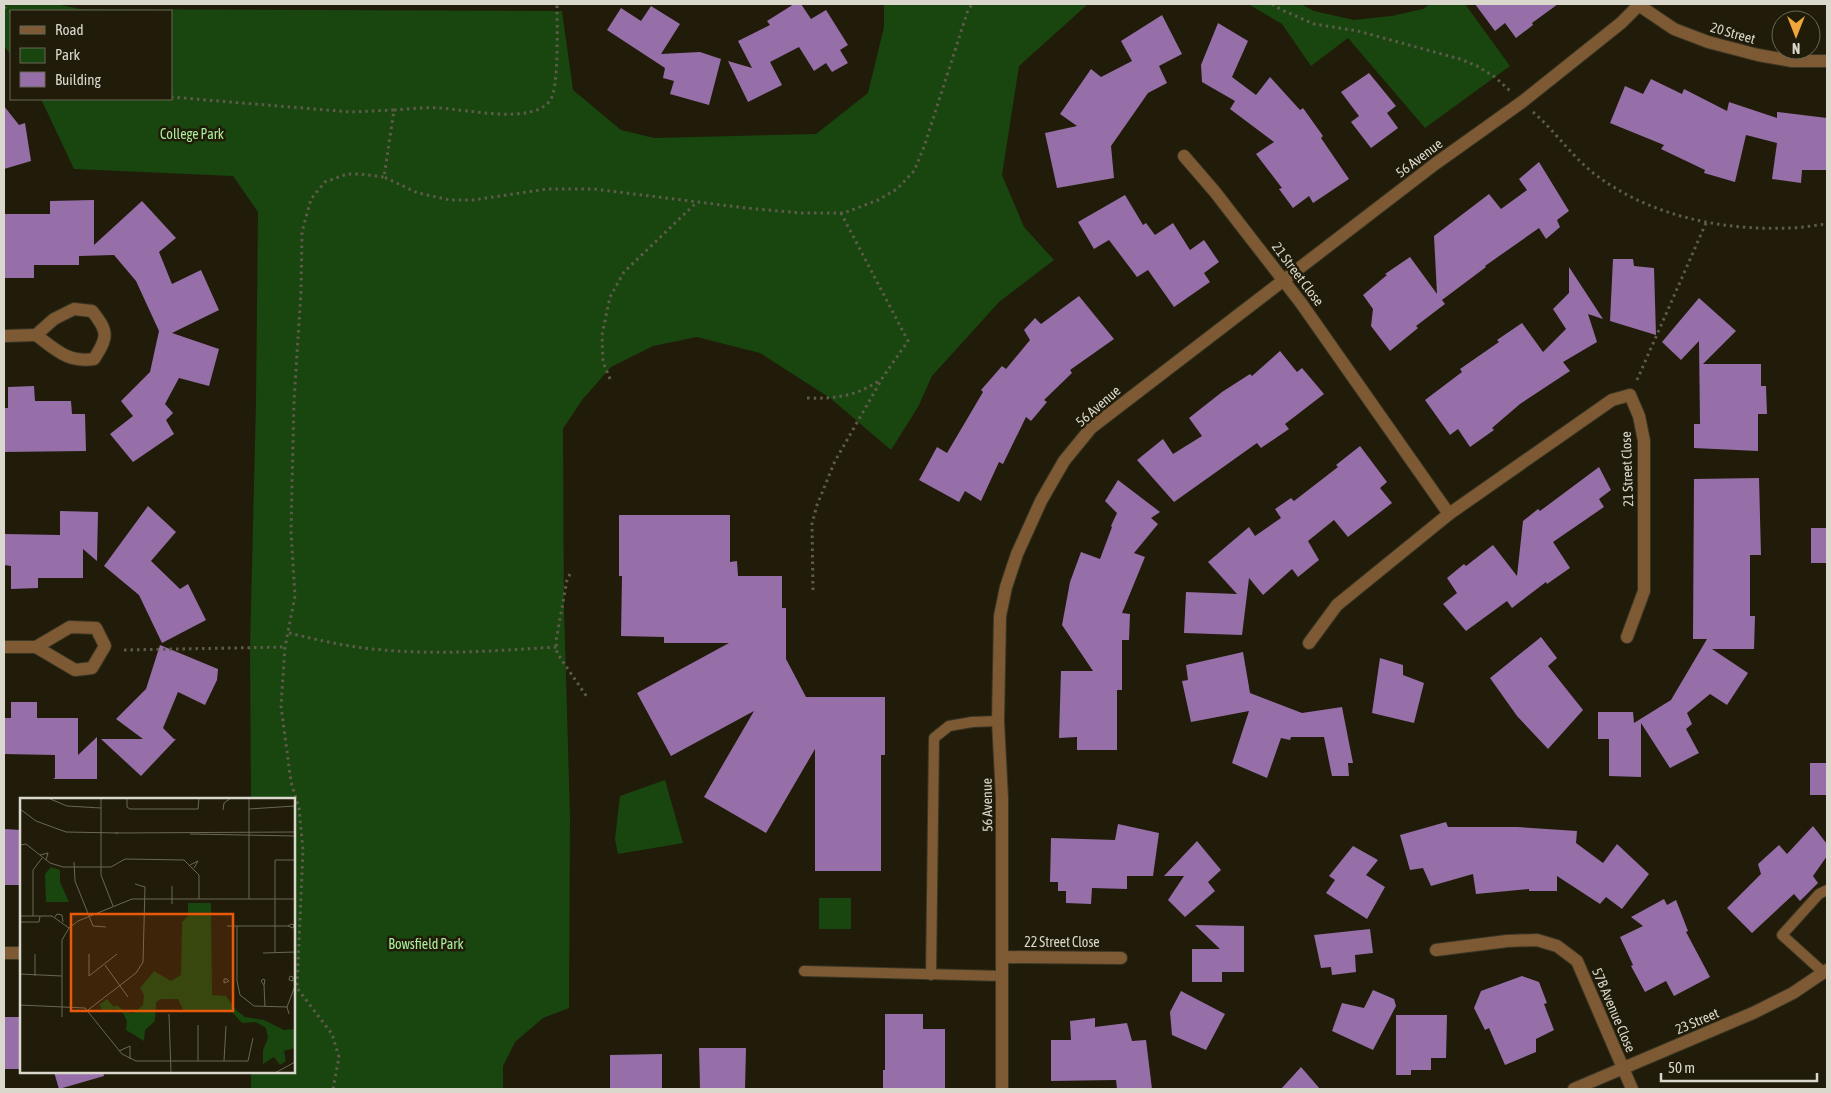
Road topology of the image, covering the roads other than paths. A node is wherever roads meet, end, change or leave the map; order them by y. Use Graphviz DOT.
graph roads {
  1 [pos="1638,4"];
  2 [pos="1827,61"];
  3 [pos="1184,156"];
  4 [pos="1283,280"];
  5 [pos="36,335"];
  6 [pos="4,336"];
  7 [pos="1449,514"];
  8 [pos="1627,638"];
  9 [pos="1309,643"];
  10 [pos="4,647"];
  11 [pos="36,648"];
  12 [pos="998,721"];
  13 [pos="1827,890"];
  14 [pos="1436,950"];
  15 [pos="4,953"];
  16 [pos="20,953"];
  17 [pos="1003,957"];
  18 [pos="1121,958"];
  19 [pos="804,971"];
  20 [pos="1826,971"];
  21 [pos="930,975"];
  22 [pos="1003,976"];
  23 [pos="1623,1068"];
  24 [pos="1002,1089"];
  25 [pos="1574,1089"];
  26 [pos="1632,1089"];
  1 -- 2 [label="street, 20 Street"];
  1 -- 4 [label="street, 56 Avenue"];
  3 -- 4 [label="street, 21 Street Close"];
  4 -- 7 [label="street, 21 Street Close"];
  4 -- 12 [label="street, 56 Avenue"];
  5 -- 5 [label="street"];
  5 -- 6 [label="street"];
  7 -- 8 [label="street, 21 Street Close"];
  7 -- 9 [label="street"];
  10 -- 11 [label="street"];
  11 -- 11 [label="street"];
  12 -- 17 [label="street, 56 Avenue"];
  12 -- 21 [label="lane"];
  13 -- 20 [label="lane"];
  14 -- 23 [label="street, 57B Avenue Close"];
  15 -- 16 [label="street"];
  17 -- 18 [label="street, 22 Street Close"];
  17 -- 22 [label="street, 56 Avenue"];
  19 -- 21 [label="lane"];
  20 -- 23 [label="street, 23 Street"];
  21 -- 22 [label="lane"];
  22 -- 24 [label="street, 56 Avenue"];
  23 -- 25 [label="street, 23 Street"];
  23 -- 26 [label="street, 57B Avenue Close"];
}
